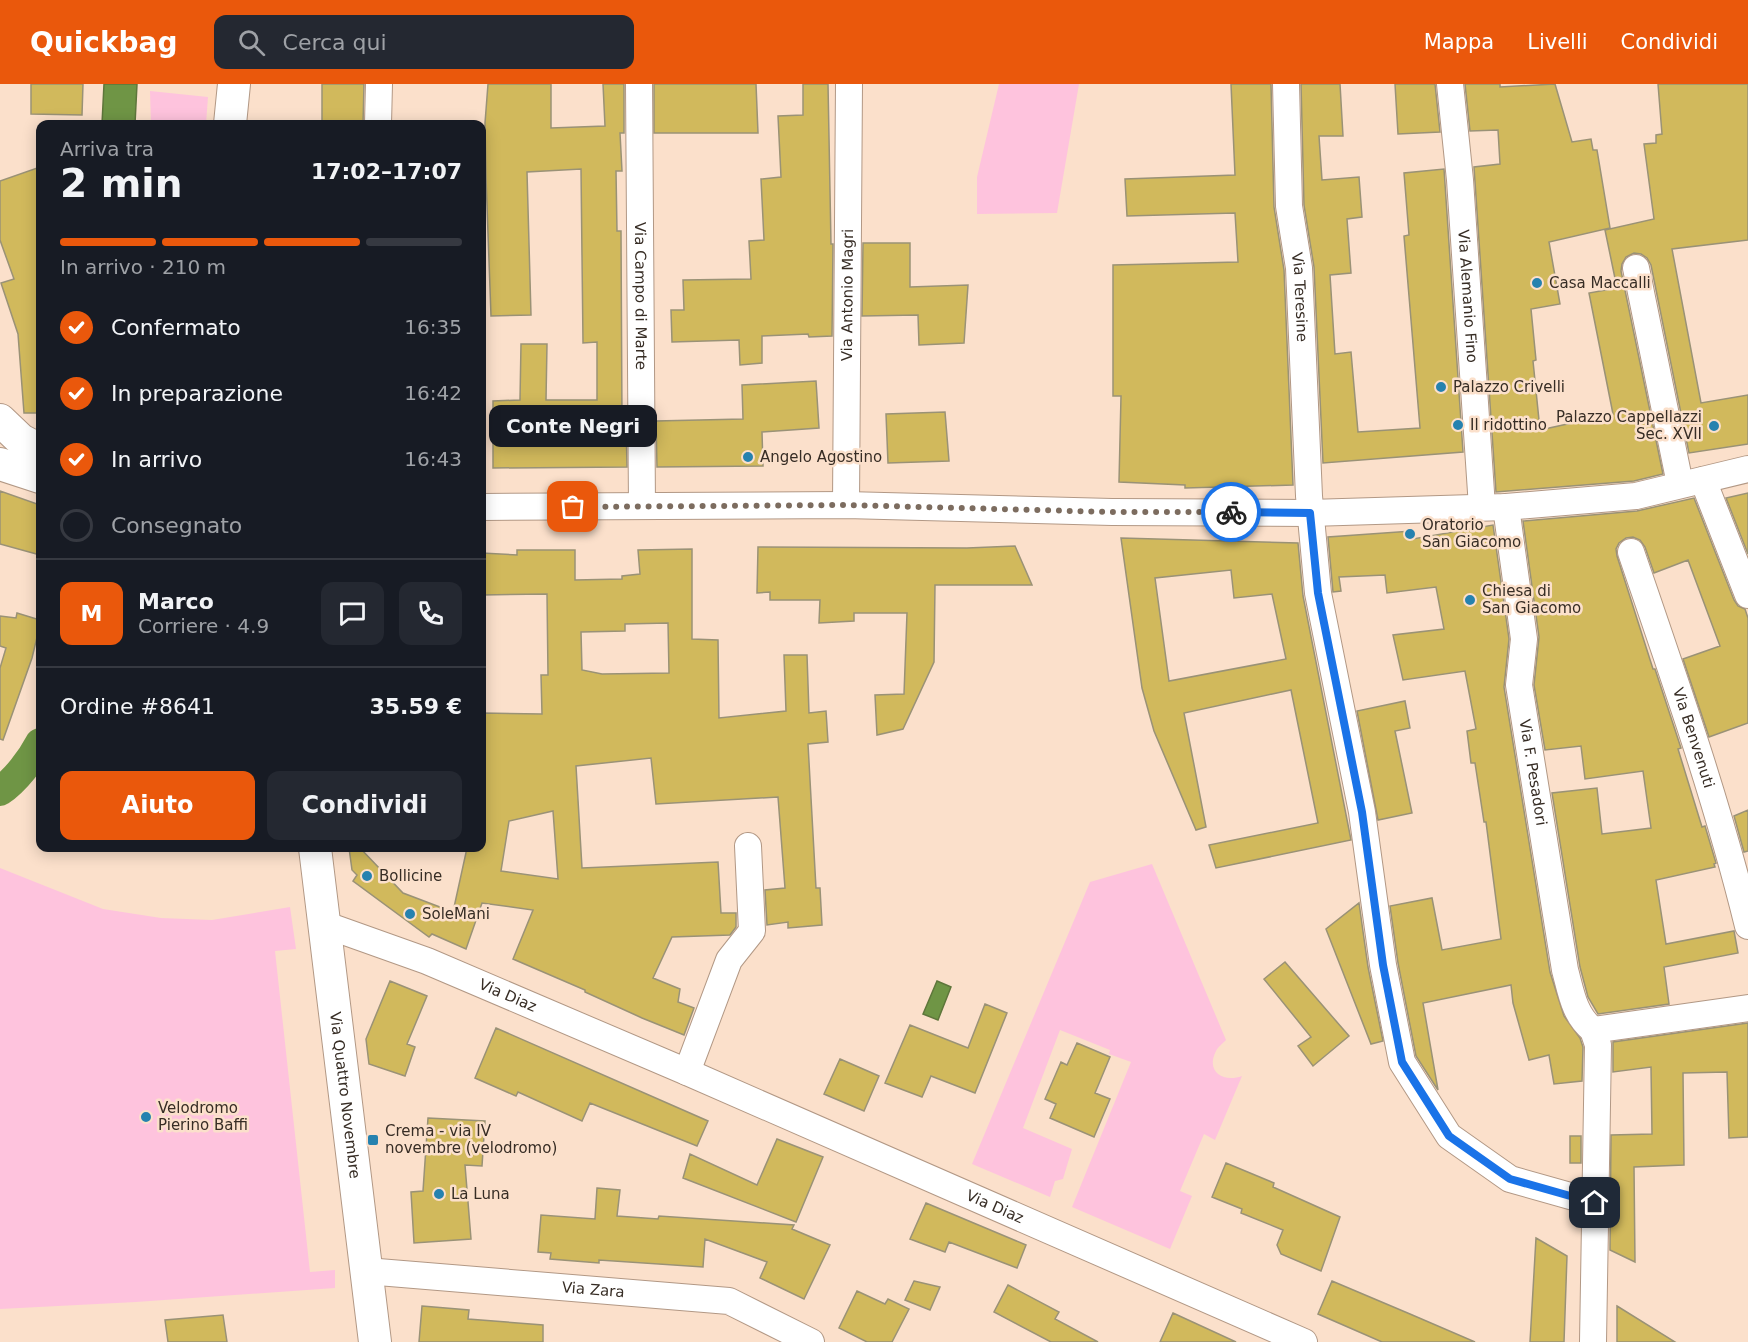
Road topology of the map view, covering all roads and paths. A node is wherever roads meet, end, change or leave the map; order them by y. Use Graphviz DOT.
graph roads {
  1 [pos="234,84"];
  2 [pos="379,84"];
  3 [pos="639,84"];
  4 [pos="849,84"];
  5 [pos="1286,84"];
  6 [pos="1450,84"];
  7 [pos="230,120"];
  8 [pos="378,120"];
  9 [pos="1636,268"];
  10 [pos="0,420"];
  11 [pos="0,430"];
  12 [pos="36,448"];
  13 [pos="0,464"];
  14 [pos="1748,469"];
  15 [pos="36,476"];
  16 [pos="1691,482"];
  17 [pos="846,505"];
  18 [pos="642,506"];
  19 [pos="486,507"];
  20 [pos="1494,507"];
  21 [pos="1310,513"];
  22 [pos="1631,552"];
  23 [pos="1748,595"];
  24 [pos="748,846"];
  25 [pos="316,852"];
  26 [pos="326,925"];
  27 [pos="1748,926"];
  28 [pos="1748,1008"];
  29 [pos="1593,1030"];
  30 [pos="687,1072"];
  31 [pos="1595,1203"];
  32 [pos="366,1271"];
  33 [pos="375,1342"];
  34 [pos="812,1342"];
  35 [pos="1304,1342"];
  36 [pos="1593,1342"];
  1 -- 7 [label="street"];
  2 -- 8 [label="street"];
  3 -- 18 [label="street, Via Campo di Marte"];
  4 -- 17 [label="street, Via Antonio Magri"];
  5 -- 21 [label="street, Via Teresine"];
  6 -- 20 [label="street, Via Alemanio Fino"];
  9 -- 16 [label="street"];
  10 -- 11 [label="street"];
  10 -- 12 [label="street"];
  13 -- 15 [label="street"];
  14 -- 16 [label="street"];
  16 -- 20 [label="street"];
  16 -- 23 [label="street"];
  17 -- 18 [label="street"];
  17 -- 21 [label="street"];
  18 -- 19 [label="street"];
  20 -- 21 [label="street"];
  20 -- 29 [label="street, Via F. Pesadori"];
  21 -- 31 [label="street, Via Teresine"];
  22 -- 27 [label="street, Via Benvenuti"];
  24 -- 30 [label="street"];
  25 -- 26 [label="street, Via Quattro Novembre"];
  26 -- 30 [label="street, Via Diaz"];
  26 -- 32 [label="street, Via Quattro Novembre"];
  28 -- 29 [label="street"];
  29 -- 31 [label="street"];
  30 -- 35 [label="street, Via Diaz"];
  31 -- 36 [label="street"];
  32 -- 33 [label="street, Via Quattro Novembre"];
  32 -- 34 [label="street, Via Zara"];
}
